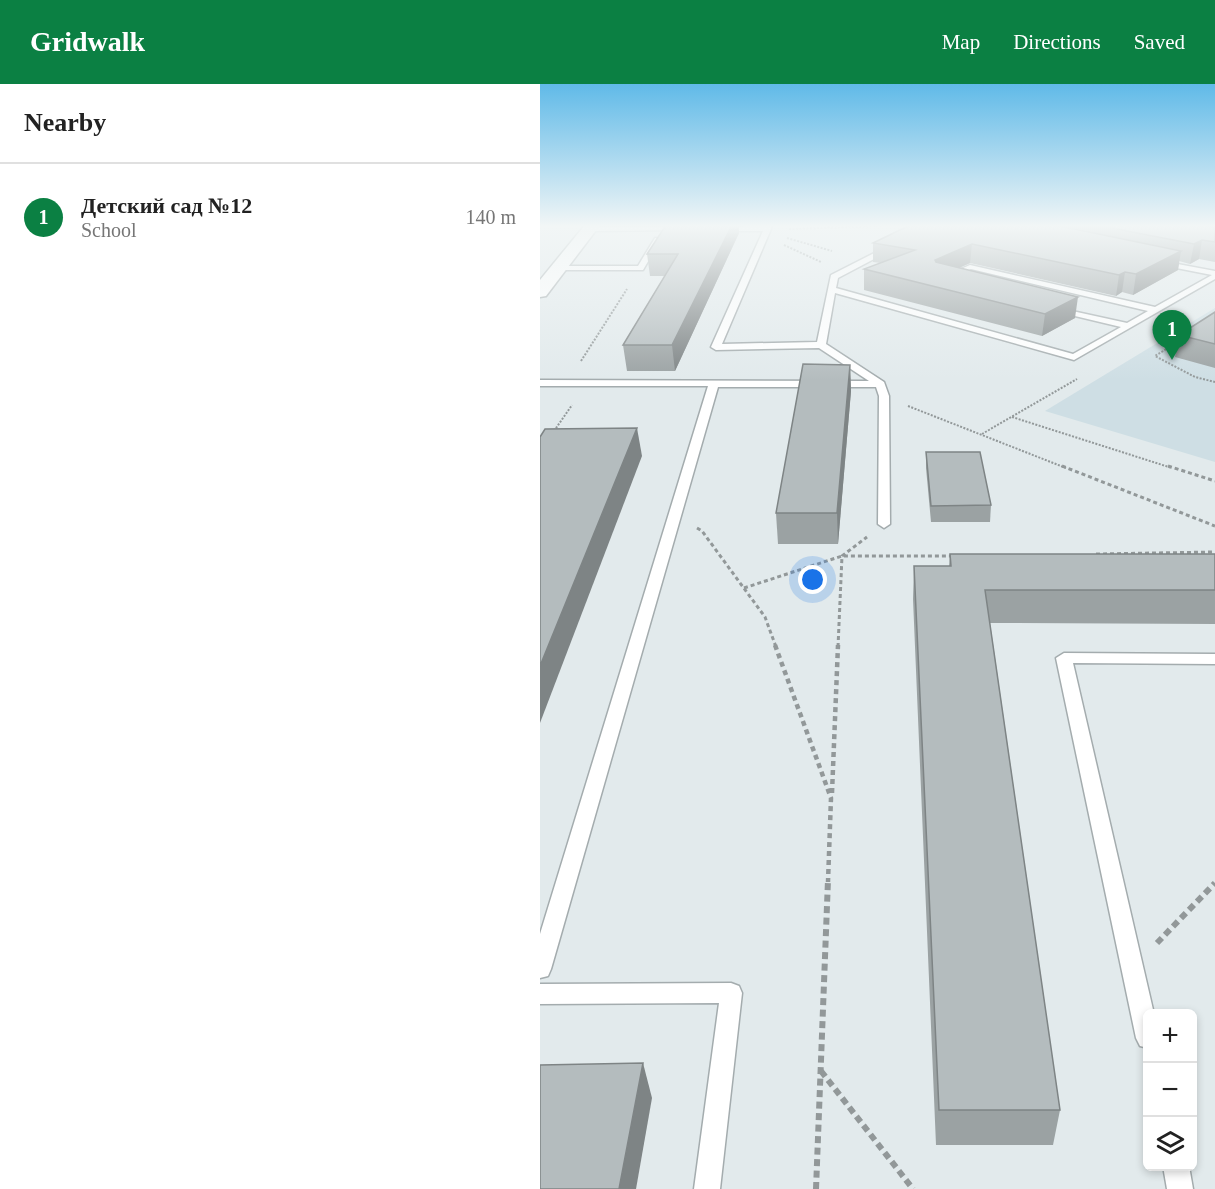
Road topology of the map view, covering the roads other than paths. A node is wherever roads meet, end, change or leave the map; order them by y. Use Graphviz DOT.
graph roads {
  1 [pos="553,277"];
  2 [pos="747,277"];
  3 [pos="835,277"];
  4 [pos="948,277"];
  5 [pos="1011,277"];
  6 [pos="1212,277"];
  7 [pos="951,283"];
  8 [pos="833,290"];
  9 [pos="540,292"];
  10 [pos="1051,307"];
  11 [pos="1156,310"];
  12 [pos="1129,326"];
  13 [pos="821,345"];
  14 [pos="540,383"];
  15 [pos="714,384"];
  16 [pos="880,384"];
  17 [pos="884,524"];
  18 [pos="1215,659"];
  19 [pos="540,969"];
  20 [pos="540,994"];
  21 [pos="1143,1016"];
  22 [pos="1177,1171"];
  23 [pos="707,1189"];
  24 [pos="1180,1189"];
  1 -- 9 [label="main road"];
  2 -- 13 [label="lane"];
  3 -- 8 [label="lane"];
  4 -- 7 [label="lane"];
  5 -- 11 [label="lane"];
  6 -- 11 [label="lane"];
  8 -- 12 [label="lane"];
  8 -- 13 [label="lane"];
  10 -- 12 [label="lane"];
  11 -- 12 [label="lane"];
  13 -- 16 [label="lane"];
  14 -- 15 [label="lane"];
  15 -- 16 [label="lane"];
  15 -- 19 [label="lane"];
  16 -- 17 [label="lane"];
  18 -- 21 [label="lane"];
  20 -- 23 [label="lane"];
  22 -- 24 [label="lane"];
}
